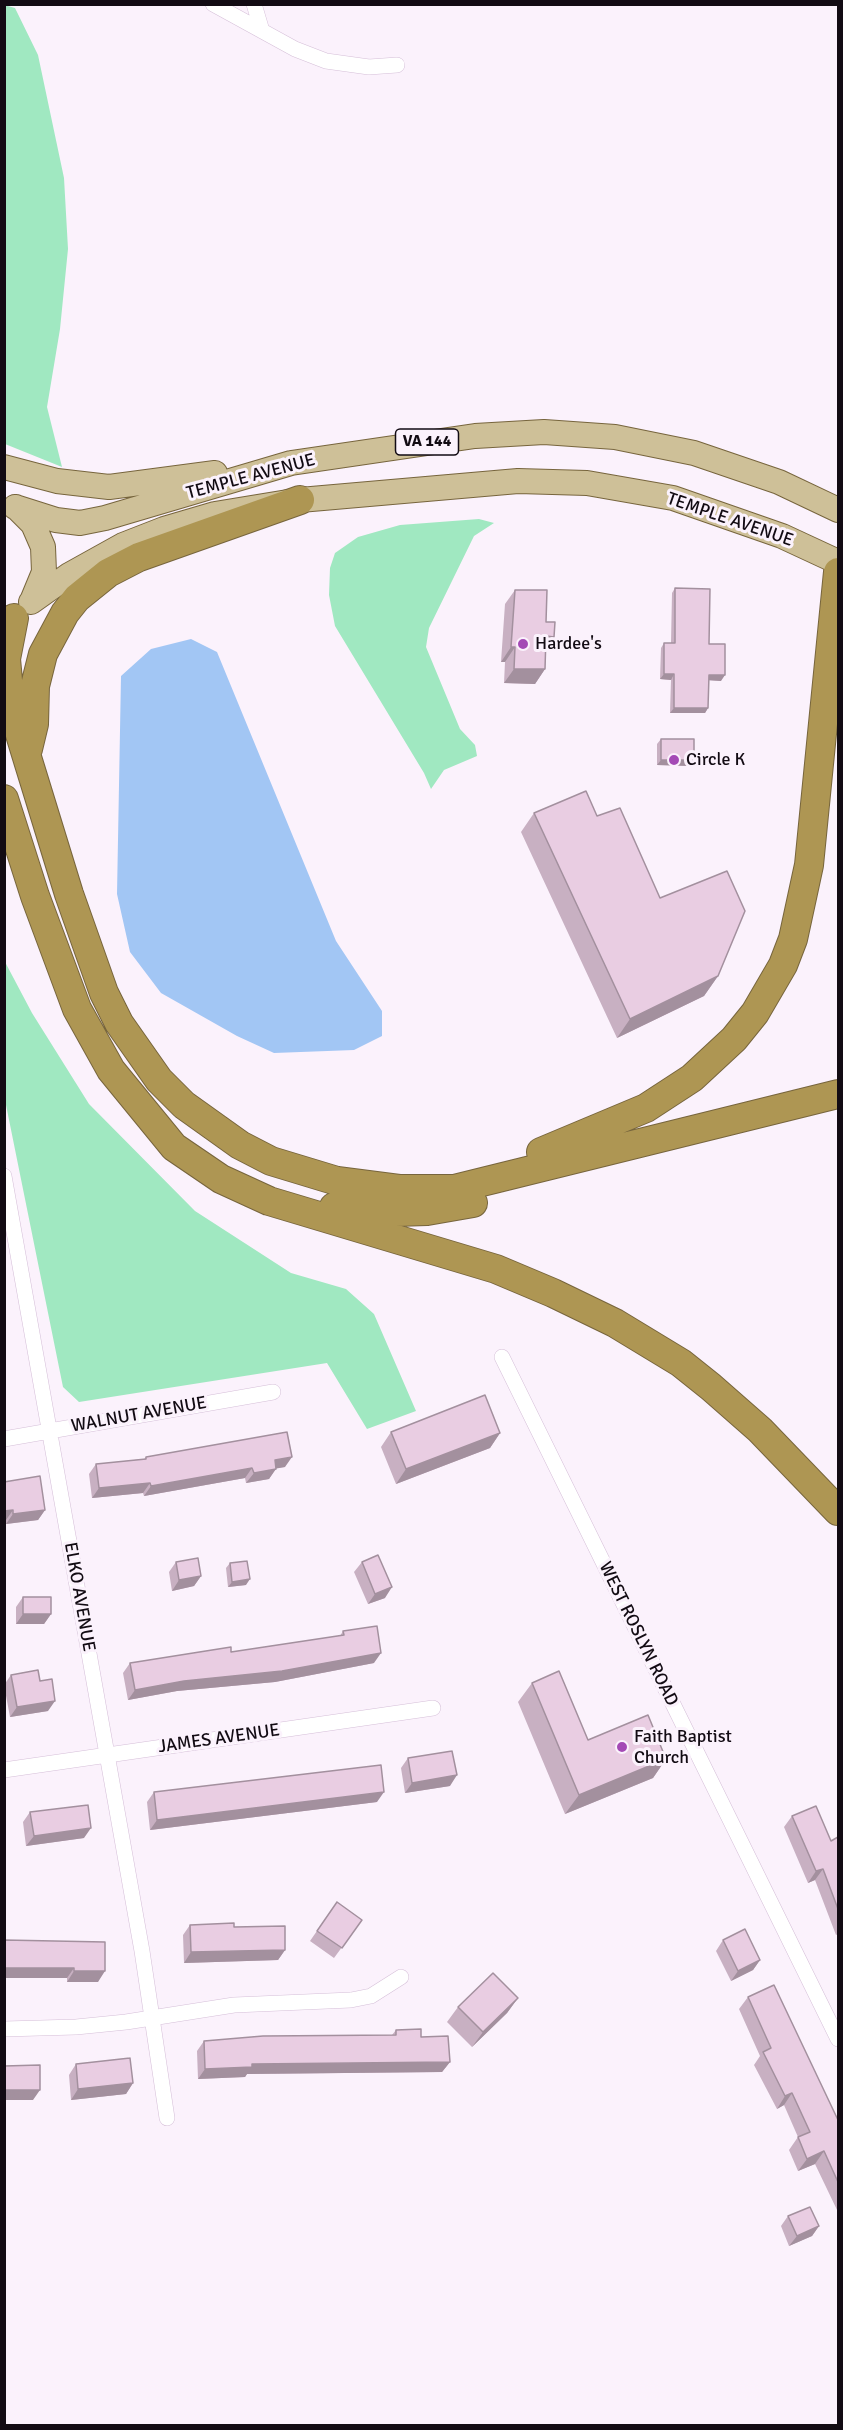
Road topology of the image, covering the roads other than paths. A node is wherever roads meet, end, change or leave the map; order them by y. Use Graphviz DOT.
graph roads {
  1 [pos="213,4"];
  2 [pos="254,4"];
  3 [pos="262,31"];
  4 [pos="397,65"];
  5 [pos="291,463"];
  6 [pos="4,467"];
  7 [pos="300,500"];
  8 [pos="10,504"];
  9 [pos="838,510"];
  10 [pos="838,562"];
  11 [pos="838,572"];
  12 [pos="16,615"];
  13 [pos="27,754"];
  14 [pos="4,799"];
  15 [pos="9,824"];
  16 [pos="838,1094"];
  17 [pos="132,1097"];
  18 [pos="838,1111"];
  19 [pos="4,1176"];
  20 [pos="362,1185"];
  21 [pos="502,1357"];
  22 [pos="273,1392"];
  23 [pos="50,1431"];
  24 [pos="4,1439"];
  25 [pos="838,1511"];
  26 [pos="433,1708"];
  27 [pos="106,1755"];
  28 [pos="4,1770"];
  29 [pos="401,1977"];
  30 [pos="152,2018"];
  31 [pos="4,2029"];
  32 [pos="838,2039"];
  33 [pos="167,2118"];
  1 -- 3 [label="street"];
  2 -- 3 [label="street"];
  3 -- 4 [label="street"];
  5 -- 6 [label="main road"];
  5 -- 8 [label="main road, TEMPLE AVENUE / VA 144"];
  5 -- 9 [label="main road, TEMPLE AVENUE / VA 144"];
  7 -- 10 [label="main road, TEMPLE AVENUE"];
  7 -- 12 [label="main road, TEMPLE AVENUE"];
  7 -- 13 [label="highway"];
  8 -- 12 [label="main road"];
  11 -- 20 [label="highway"];
  12 -- 13 [label="highway"];
  13 -- 20 [label="highway"];
  14 -- 15 [label="highway"];
  15 -- 17 [label="highway"];
  16 -- 20 [label="highway"];
  17 -- 18 [label="highway"];
  17 -- 25 [label="highway"];
  19 -- 23 [label="street, ELKO AVENUE"];
  21 -- 32 [label="street, WEST ROSLYN ROAD"];
  22 -- 23 [label="street, WALNUT AVENUE"];
  23 -- 24 [label="street, WALNUT AVENUE"];
  23 -- 27 [label="street, ELKO AVENUE"];
  26 -- 27 [label="street, JAMES AVENUE"];
  27 -- 28 [label="street, JAMES AVENUE"];
  27 -- 30 [label="street, ELKO AVENUE"];
  29 -- 30 [label="street"];
  30 -- 31 [label="street"];
  30 -- 33 [label="street, ELKO AVENUE"];
}
